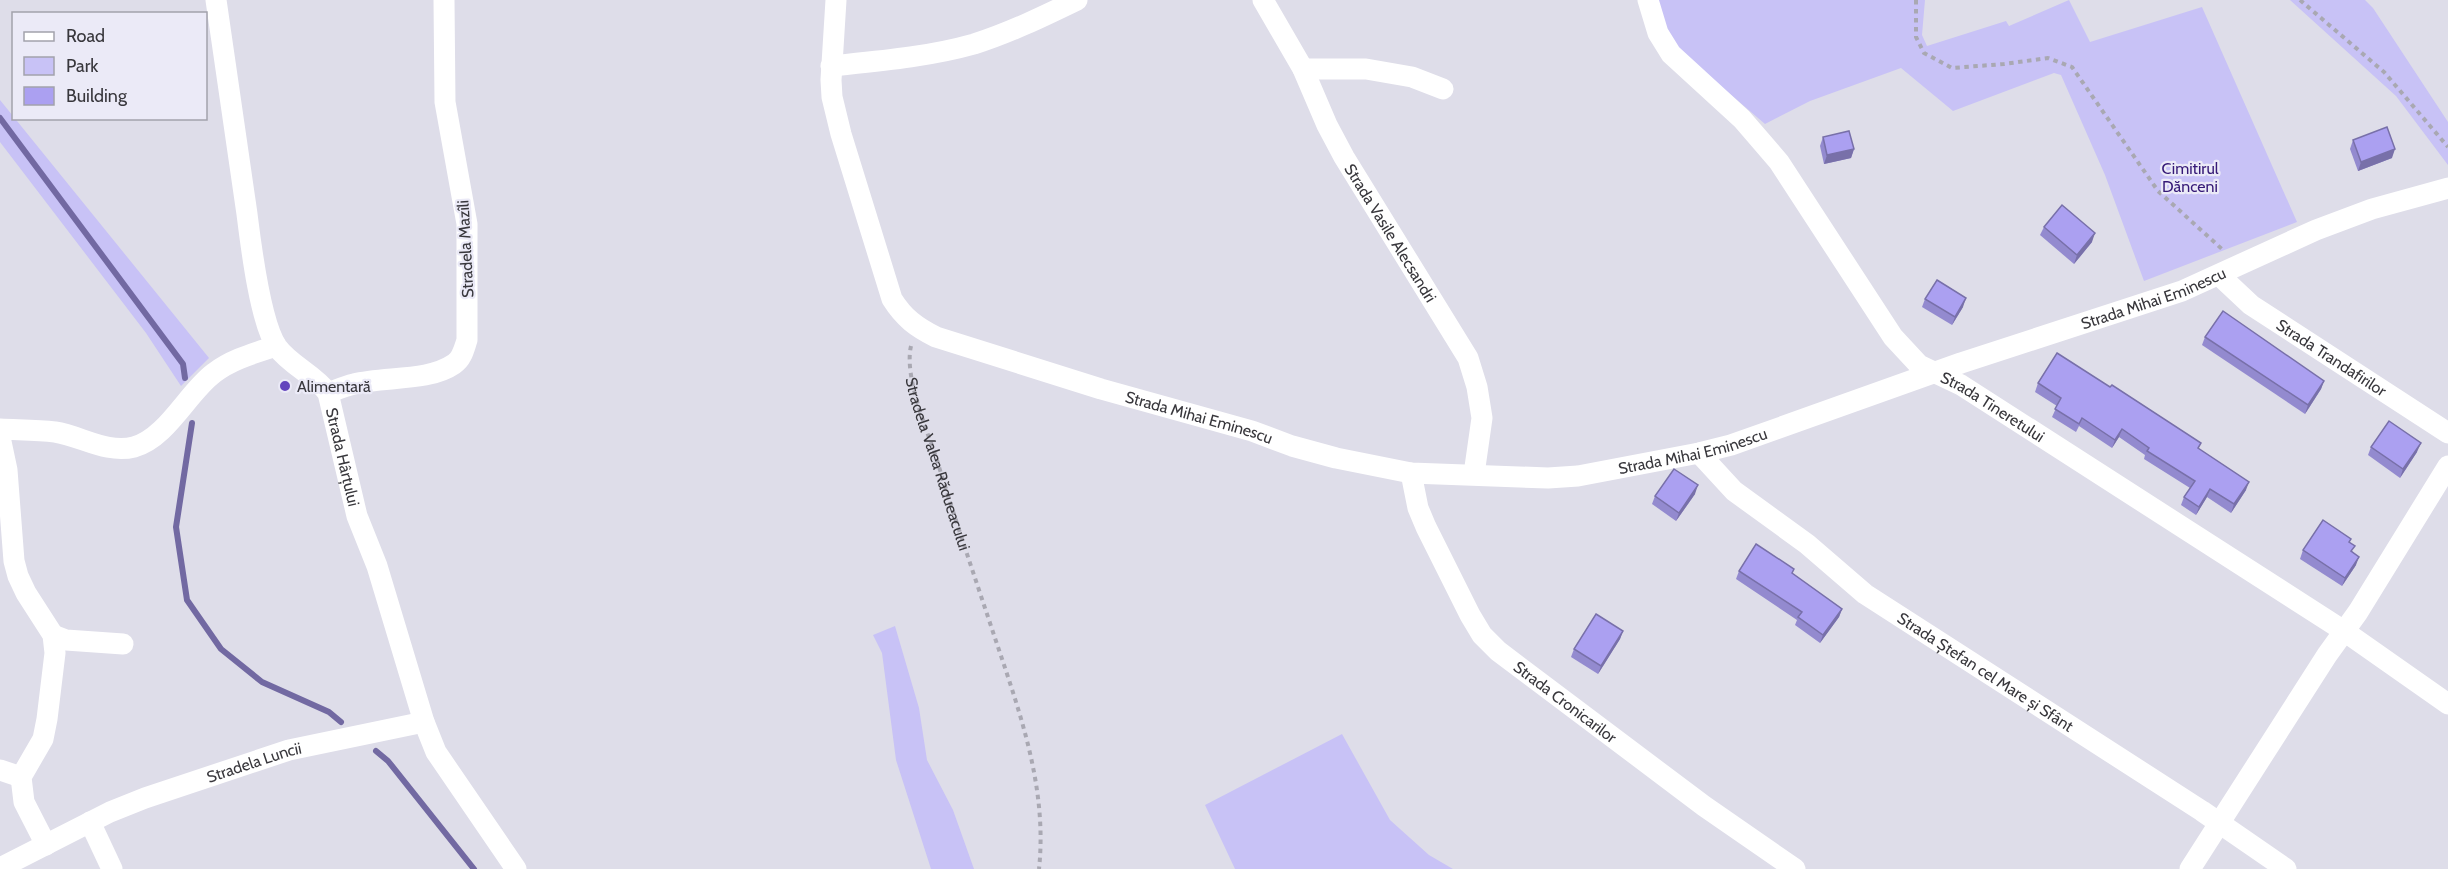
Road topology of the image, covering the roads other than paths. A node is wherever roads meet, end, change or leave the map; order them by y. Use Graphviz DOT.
graph roads {
  1 [pos="216,0"];
  2 [pos="444,0"];
  3 [pos="836,0"];
  4 [pos="1077,0"];
  5 [pos="1263,0"];
  6 [pos="1648,0"];
  7 [pos="831,66"];
  8 [pos="1303,69"];
  9 [pos="1443,89"];
  10 [pos="2448,188"];
  11 [pos="2228,271"];
  12 [pos="276,346"];
  13 [pos="1933,373"];
  14 [pos="327,393"];
  15 [pos="0,429"];
  16 [pos="2448,433"];
  17 [pos="0,437"];
  18 [pos="1699,453"];
  19 [pos="2448,466"];
  20 [pos="1411,473"];
  21 [pos="1474,474"];
  22 [pos="9,579"];
  23 [pos="2344,631"];
  24 [pos="52,635"];
  25 [pos="123,644"];
  26 [pos="2448,704"];
  27 [pos="424,722"];
  28 [pos="0,770"];
  29 [pos="21,777"];
  30 [pos="90,822"];
  31 [pos="2219,824"];
  32 [pos="46,845"];
  33 [pos="0,868"];
  34 [pos="112,869"];
  35 [pos="516,869"];
  36 [pos="1795,869"];
  37 [pos="2190,869"];
  38 [pos="2286,869"];
  1 -- 12 [label="street, Strada Hârțului"];
  2 -- 14 [label="street, Stradela Mazîli"];
  3 -- 7 [label="street"];
  4 -- 7 [label="street"];
  5 -- 8 [label="street, Strada Vasile Alecsandri"];
  6 -- 13 [label="street, Strada Tineretului"];
  7 -- 20 [label="street, Strada Mihai Eminescu"];
  8 -- 9 [label="street"];
  8 -- 21 [label="street, Strada Vasile Alecsandri"];
  10 -- 11 [label="street, Strada Mihai Eminescu"];
  11 -- 13 [label="street, Strada Mihai Eminescu"];
  11 -- 16 [label="street, Strada Trandafirilor"];
  12 -- 14 [label="street, Strada Hârțului"];
  12 -- 15 [label="street"];
  13 -- 18 [label="street, Strada Mihai Eminescu"];
  13 -- 23 [label="street, Strada Tineretului"];
  14 -- 27 [label="street, Strada Hârțului"];
  17 -- 22 [label="street"];
  18 -- 21 [label="street, Strada Mihai Eminescu"];
  18 -- 31 [label="street, Strada Ștefan cel Mare și Sfânt"];
  19 -- 23 [label="street"];
  20 -- 21 [label="street, Strada Mihai Eminescu"];
  20 -- 36 [label="street, Strada Cronicarilor"];
  22 -- 24 [label="street"];
  23 -- 26 [label="street, Strada Tineretului"];
  23 -- 31 [label="street"];
  24 -- 25 [label="street"];
  24 -- 29 [label="street"];
  27 -- 30 [label="street, Stradela Luncii"];
  27 -- 35 [label="street, Strada Hârțului"];
  28 -- 29 [label="street"];
  29 -- 32 [label="street"];
  30 -- 32 [label="street, Stradela Luncii"];
  30 -- 34 [label="street"];
  31 -- 37 [label="street"];
  31 -- 38 [label="street, Strada Ștefan cel Mare și Sfânt"];
  32 -- 33 [label="street, Stradela Luncii"];
}
